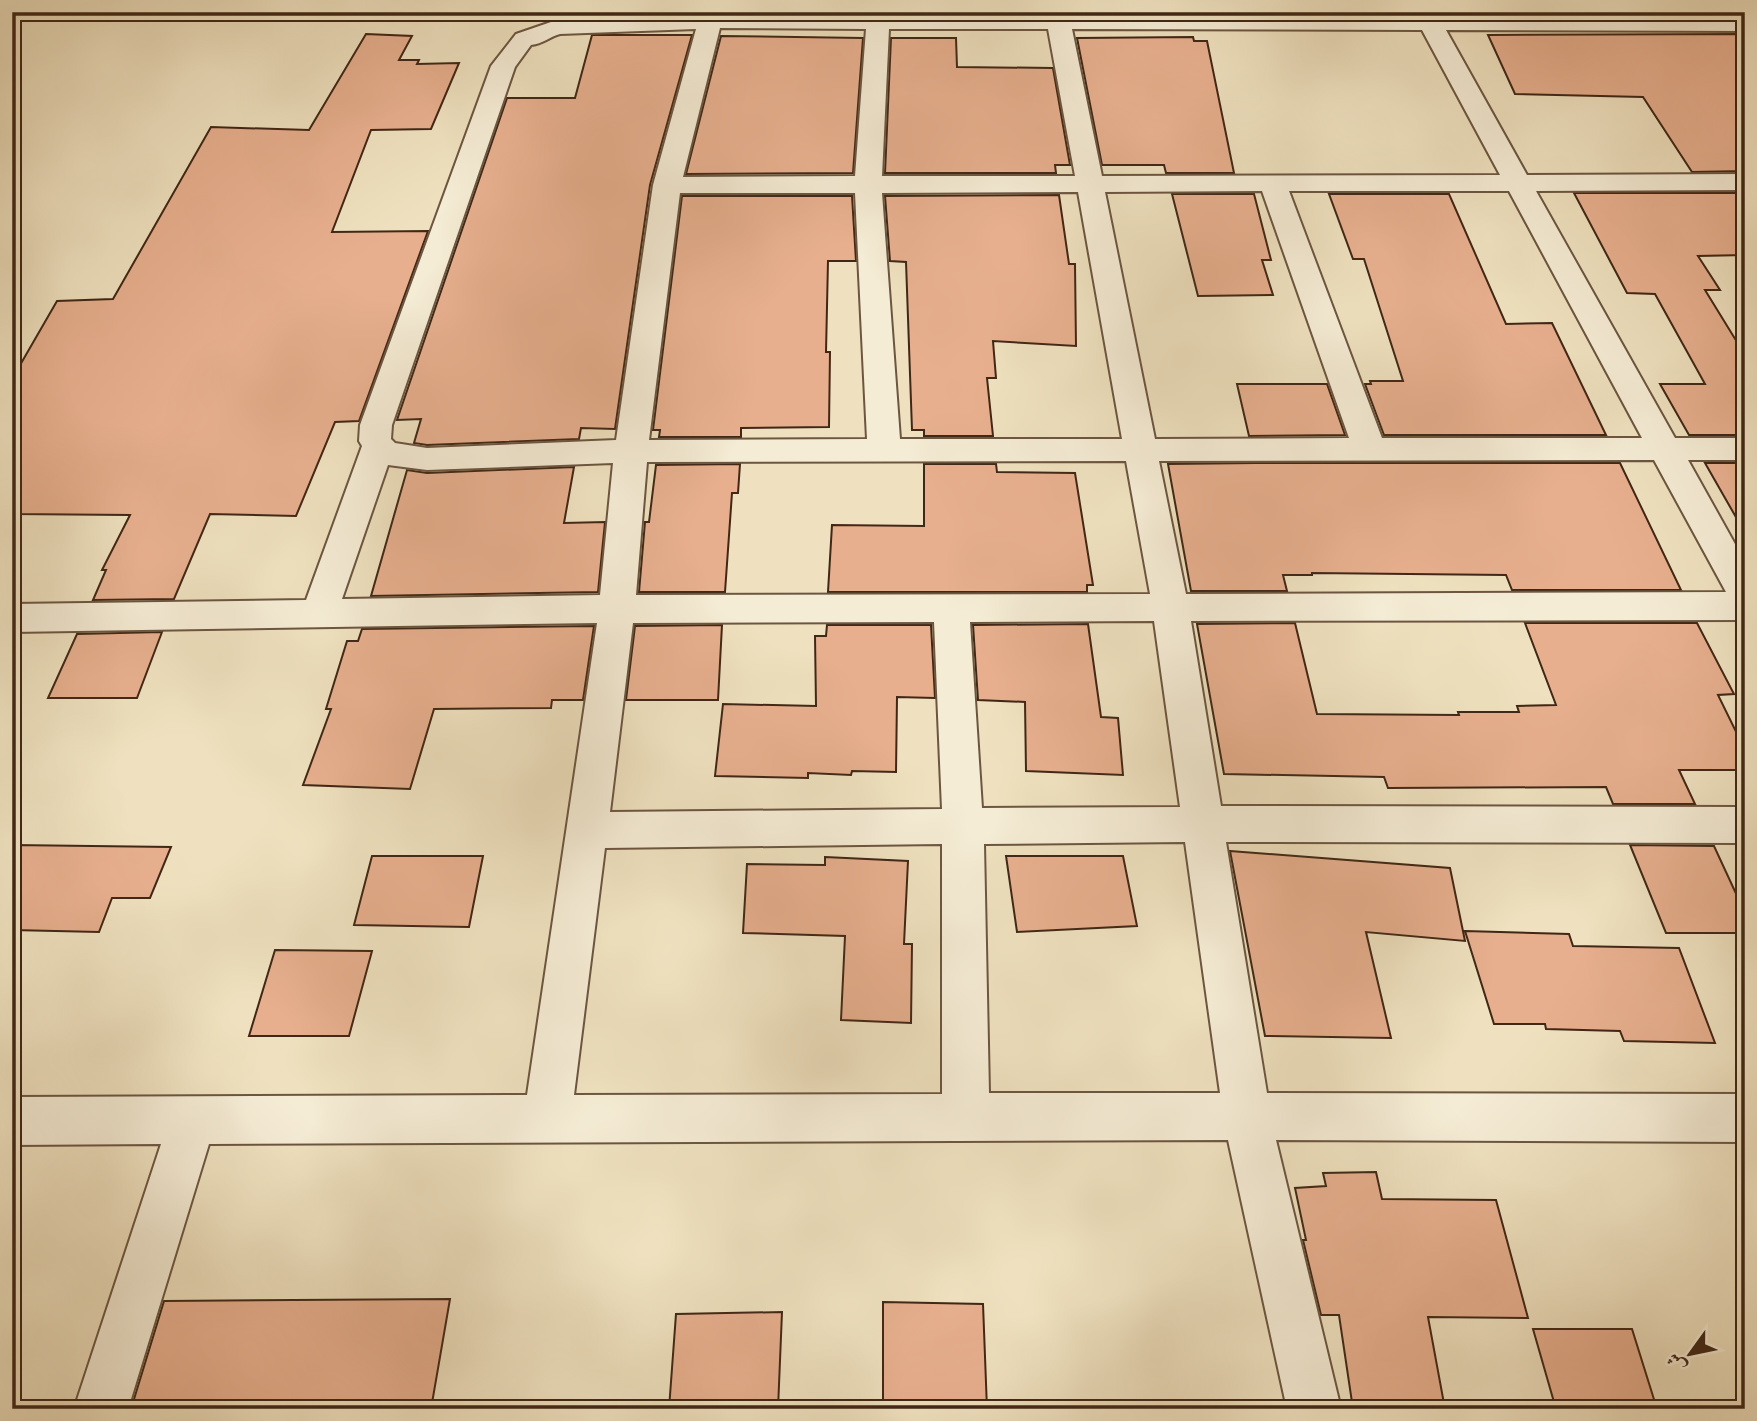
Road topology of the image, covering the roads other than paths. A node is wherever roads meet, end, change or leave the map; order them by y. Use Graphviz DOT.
graph roads {
  1 [pos="711,17"];
  2 [pos="1057,17"];
  3 [pos="1426,17"];
  4 [pos="884,18"];
  5 [pos="1745,24"];
  6 [pos="1516,180"];
  7 [pos="1745,182"];
  8 [pos="1272,183"];
  9 [pos="1089,184"];
  10 [pos="667,185"];
  11 [pos="868,185"];
  12 [pos="378,447"];
  13 [pos="1665,449"];
  14 [pos="1745,449"];
  15 [pos="1370,450"];
  16 [pos="631,451"];
  17 [pos="884,451"];
  18 [pos="1141,451"];
  19 [pos="1745,595"];
  20 [pos="1170,605"];
  21 [pos="1745,606"];
  22 [pos="951,607"];
  23 [pos="617,608"];
  24 [pos="319,613"];
  25 [pos="12,618"];
  26 [pos="1203,824"];
  27 [pos="1745,825"];
  28 [pos="963,826"];
  29 [pos="587,830"];
  30 [pos="1247,1116"];
  31 [pos="966,1118"];
  32 [pos="1745,1118"];
  33 [pos="547,1119"];
  34 [pos="12,1121"];
  35 [pos="192,1122"];
  36 [pos="101,1409"];
  37 [pos="1314,1409"];
  1 -- 4 [label="street"];
  1 -- 10 [label="street"];
  1 -- 12 [label="street"];
  2 -- 3 [label="street"];
  2 -- 4 [label="street"];
  2 -- 9 [label="street"];
  3 -- 5 [label="street"];
  3 -- 6 [label="street"];
  4 -- 11 [label="street"];
  6 -- 7 [label="street"];
  6 -- 8 [label="street"];
  6 -- 13 [label="street"];
  8 -- 9 [label="street"];
  8 -- 15 [label="street"];
  9 -- 11 [label="street"];
  9 -- 18 [label="street"];
  10 -- 11 [label="street"];
  10 -- 16 [label="street"];
  11 -- 17 [label="street"];
  12 -- 16 [label="street"];
  12 -- 24 [label="street"];
  13 -- 14 [label="street"];
  13 -- 15 [label="street"];
  13 -- 19 [label="street"];
  15 -- 18 [label="street"];
  16 -- 17 [label="street"];
  16 -- 23 [label="street"];
  17 -- 18 [label="street"];
  18 -- 20 [label="street"];
  20 -- 21 [label="street"];
  20 -- 22 [label="street"];
  20 -- 26 [label="street"];
  22 -- 23 [label="street"];
  22 -- 28 [label="street"];
  23 -- 24 [label="street"];
  23 -- 29 [label="street"];
  24 -- 25 [label="street"];
  26 -- 27 [label="street"];
  26 -- 28 [label="street"];
  26 -- 30 [label="street"];
  28 -- 29 [label="street"];
  28 -- 31 [label="street"];
  29 -- 33 [label="street"];
  30 -- 31 [label="street"];
  30 -- 32 [label="street"];
  30 -- 37 [label="street"];
  31 -- 33 [label="street"];
  33 -- 35 [label="street"];
  34 -- 35 [label="street"];
  35 -- 36 [label="street"];
}
